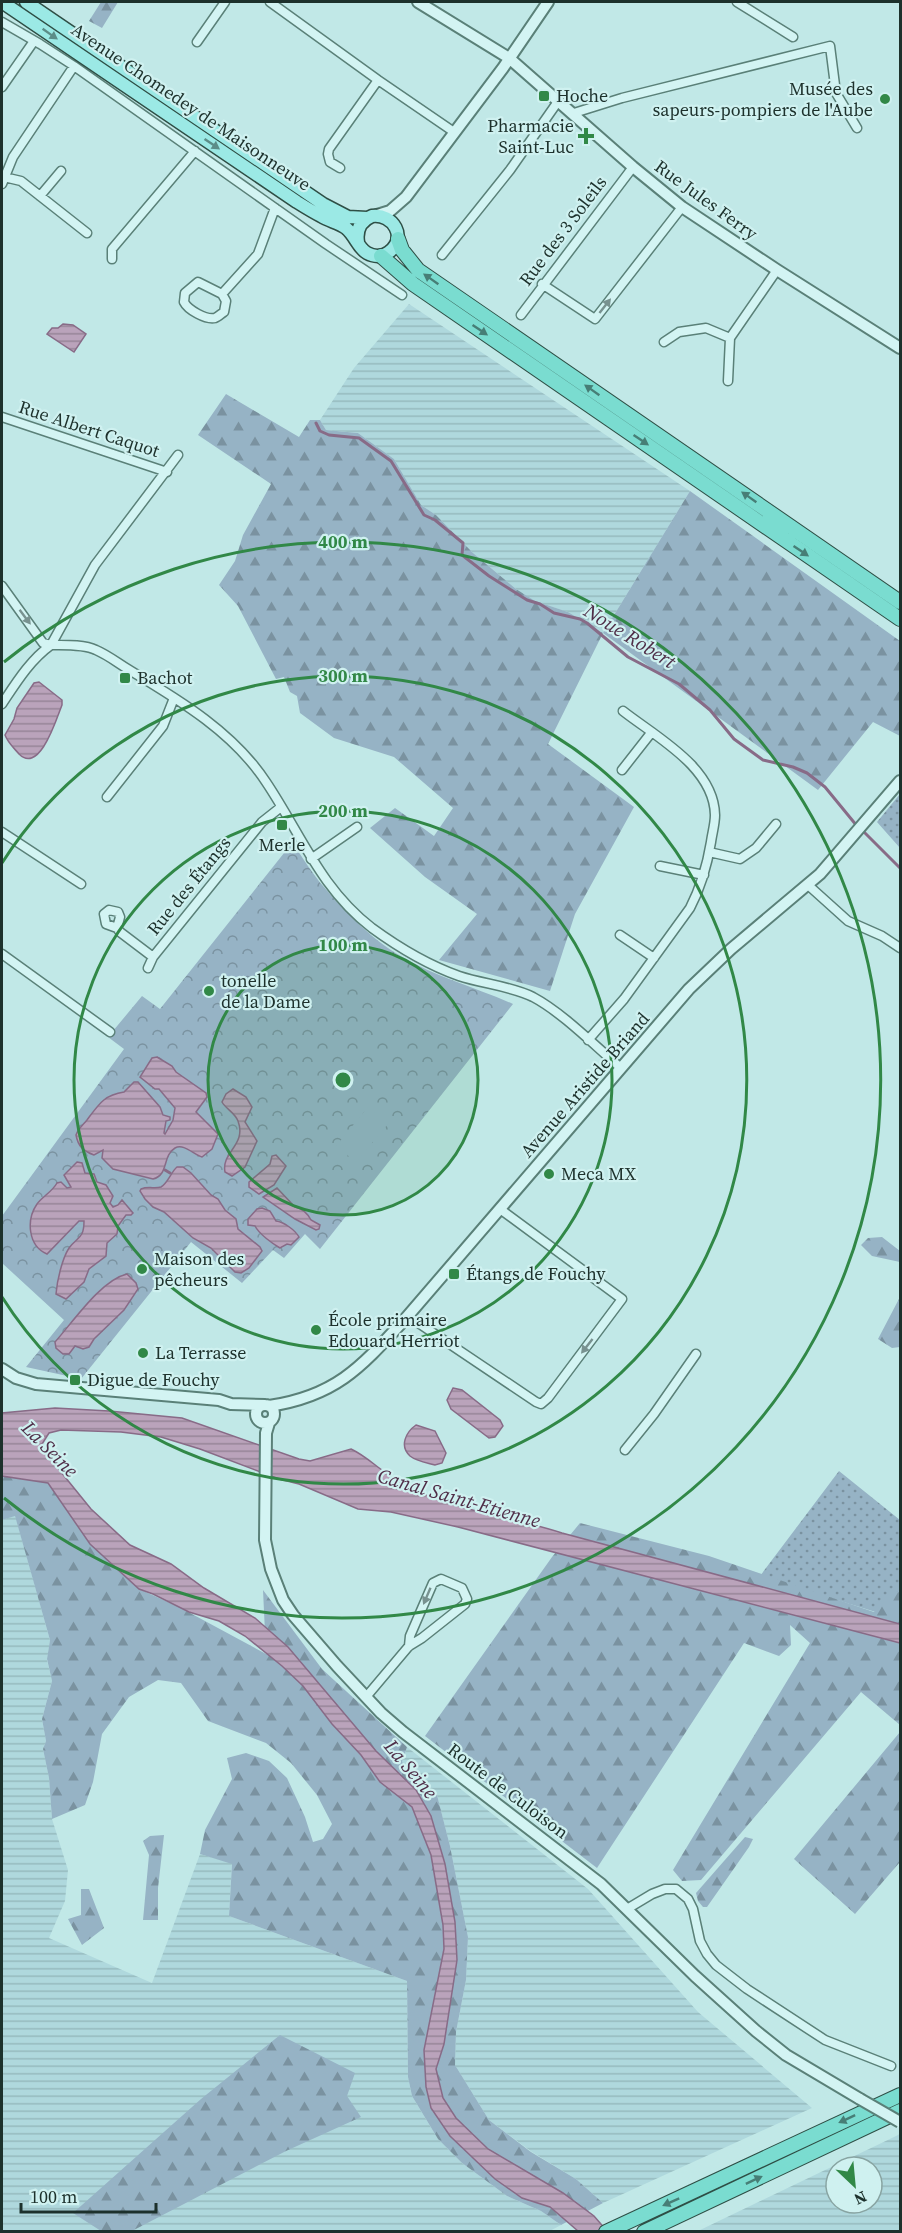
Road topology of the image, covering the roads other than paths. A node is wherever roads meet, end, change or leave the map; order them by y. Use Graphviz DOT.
graph roads {
  1 [pos="2,2"];
  2 [pos="26,2"];
  3 [pos="225,2"];
  4 [pos="270,2"];
  5 [pos="418,2"];
  6 [pos="548,2"];
  7 [pos="737,2"];
  8 [pos="2,22"];
  9 [pos="793,37"];
  10 [pos="34,40"];
  11 [pos="197,42"];
  12 [pos="509,57"];
  13 [pos="74,66"];
  14 [pos="378,80"];
  15 [pos="2,87"];
  16 [pos="559,100"];
  17 [pos="574,113"];
  18 [pos="857,128"];
  19 [pos="454,132"];
  20 [pos="195,152"];
  21 [pos="633,167"];
  22 [pos="340,168"];
  23 [pos="61,171"];
  24 [pos="3,180"];
  25 [pos="40,196"];
  26 [pos="406,198"];
  27 [pos="682,207"];
  28 [pos="275,208"];
  29 [pos="372,217"];
  30 [pos="87,233"];
  31 [pos="397,233"];
  32 [pos="358,242"];
  33 [pos="442,255"];
  34 [pos="381,256"];
  35 [pos="112,259"];
  36 [pos="777,270"];
  37 [pos="542,284"];
  38 [pos="222,294"];
  39 [pos="402,295"];
  40 [pos="521,315"];
  41 [pos="730,339"];
  42 [pos="664,342"];
  43 [pos="900,348"];
  44 [pos="728,381"];
  45 [pos="2,417"];
  46 [pos="178,455"];
  47 [pos="167,471"];
  48 [pos="2,586"];
  49 [pos="900,602"];
  50 [pos="900,619"];
  51 [pos="51,645"];
  52 [pos="174,698"];
  53 [pos="2,704"];
  54 [pos="623,711"];
  55 [pos="651,733"];
  56 [pos="622,770"];
  57 [pos="900,782"];
  58 [pos="107,797"];
  59 [pos="281,807"];
  60 [pos="776,824"];
  61 [pos="357,827"];
  62 [pos="2,832"];
  63 [pos="709,852"];
  64 [pos="311,858"];
  65 [pos="660,866"];
  66 [pos="704,875"];
  67 [pos="81,884"];
  68 [pos="808,885"];
  69 [pos="118,930"];
  70 [pos="620,935"];
  71 [pos="900,948"];
  72 [pos="2,954"];
  73 [pos="153,957"];
  74 [pos="654,958"];
  75 [pos="148,968"];
  76 [pos="110,1032"];
  77 [pos="588,1040"];
  78 [pos="621,1068"];
  79 [pos="500,1209"];
  80 [pos="408,1316"];
  81 [pos="696,1354"];
  82 [pos="2,1369"];
  83 [pos="231,1404"];
  84 [pos="266,1420"];
  85 [pos="625,1450"];
  86 [pos="409,1646"];
  87 [pos="366,1697"];
  88 [pos="627,1909"];
  89 [pos="891,2066"];
  90 [pos="900,2095"];
  91 [pos="900,2111"];
  92 [pos="900,2122"];
  93 [pos="613,2229"];
  94 [pos="644,2232"];
  1 -- 32 [label="main road, Avenue Chomedey de Maisonneuve, one-way"];
  2 -- 29 [label="main road"];
  3 -- 11 [label="street"];
  4 -- 14 [label="street"];
  5 -- 12 [label="street, Rue Jules Ferry"];
  6 -- 12 [label="street"];
  7 -- 9 [label="street"];
  8 -- 10 [label="street, Avenue Chomedey de Maisonneuve"];
  10 -- 13 [label="street, Avenue Chomedey de Maisonneuve"];
  10 -- 15 [label="street"];
  12 -- 16 [label="street, Rue Jules Ferry"];
  12 -- 19 [label="street"];
  13 -- 20 [label="street, Avenue Chomedey de Maisonneuve"];
  13 -- 24 [label="street"];
  14 -- 19 [label="street"];
  14 -- 22 [label="street"];
  16 -- 17 [label="street, Rue Jules Ferry"];
  16 -- 33 [label="street"];
  17 -- 18 [label="street"];
  17 -- 21 [label="street, Rue Jules Ferry"];
  19 -- 26 [label="street"];
  20 -- 28 [label="street, Avenue Chomedey de Maisonneuve"];
  20 -- 35 [label="street"];
  21 -- 27 [label="street, Rue Jules Ferry"];
  21 -- 37 [label="street, Rue des 3 Soleils"];
  23 -- 25 [label="street"];
  24 -- 25 [label="street"];
  25 -- 30 [label="street"];
  26 -- 29 [label="street"];
  26 -- 31 [label="street"];
  27 -- 36 [label="street, Rue Jules Ferry"];
  37 -- 27 [label="street, one-way"];
  28 -- 38 [label="street"];
  28 -- 39 [label="street, Avenue Chomedey de Maisonneuve"];
  29 -- 31 [label="main road"];
  29 -- 32 [label="main road"];
  31 -- 34 [label="main road"];
  49 -- 31 [label="highway, one-way"];
  32 -- 34 [label="main road"];
  34 -- 50 [label="highway, one-way"];
  36 -- 41 [label="street"];
  36 -- 43 [label="street, Rue Jules Ferry"];
  37 -- 40 [label="street, Rue des 3 Soleils"];
  38 -- 38 [label="street"];
  41 -- 42 [label="street"];
  41 -- 44 [label="street"];
  45 -- 47 [label="street, Rue Albert Caquot"];
  46 -- 47 [label="street, Rue Albert Caquot"];
  47 -- 51 [label="street, Rue Albert Caquot"];
  48 -- 51 [label="street, one-way"];
  51 -- 52 [label="street"];
  51 -- 53 [label="street, Rue Albert Caquot"];
  52 -- 58 [label="street"];
  52 -- 59 [label="street"];
  54 -- 55 [label="street"];
  55 -- 56 [label="street"];
  55 -- 63 [label="street"];
  57 -- 68 [label="street, Avenue Aristide Briand"];
  59 -- 64 [label="street"];
  59 -- 73 [label="street, Rue des Étangs"];
  60 -- 63 [label="street"];
  61 -- 64 [label="street"];
  62 -- 67 [label="street"];
  63 -- 66 [label="street"];
  64 -- 77 [label="street"];
  65 -- 66 [label="street"];
  66 -- 74 [label="street"];
  68 -- 71 [label="street"];
  68 -- 78 [label="street, Avenue Aristide Briand"];
  69 -- 73 [label="street, Rue des Étangs"];
  70 -- 74 [label="street"];
  72 -- 76 [label="street"];
  73 -- 75 [label="street"];
  74 -- 77 [label="street"];
  77 -- 78 [label="street"];
  78 -- 79 [label="street, Avenue Aristide Briand"];
  79 -- 80 [label="street, Avenue Aristide Briand"];
  79 -- 80 [label="street, one-way"];
  80 -- 84 [label="street, Avenue Aristide Briand"];
  81 -- 85 [label="street"];
  82 -- 83 [label="street"];
  83 -- 84 [label="street"];
  83 -- 84 [label="street"];
  84 -- 87 [label="street, Route de Culoison"];
  86 -- 86 [label="street, one-way"];
  86 -- 87 [label="street"];
  87 -- 88 [label="street, Route de Culoison"];
  88 -- 89 [label="street"];
  88 -- 92 [label="street, Route de Culoison, bridge"];
  90 -- 93 [label="highway, one-way"];
  94 -- 91 [label="highway, one-way"];
}
